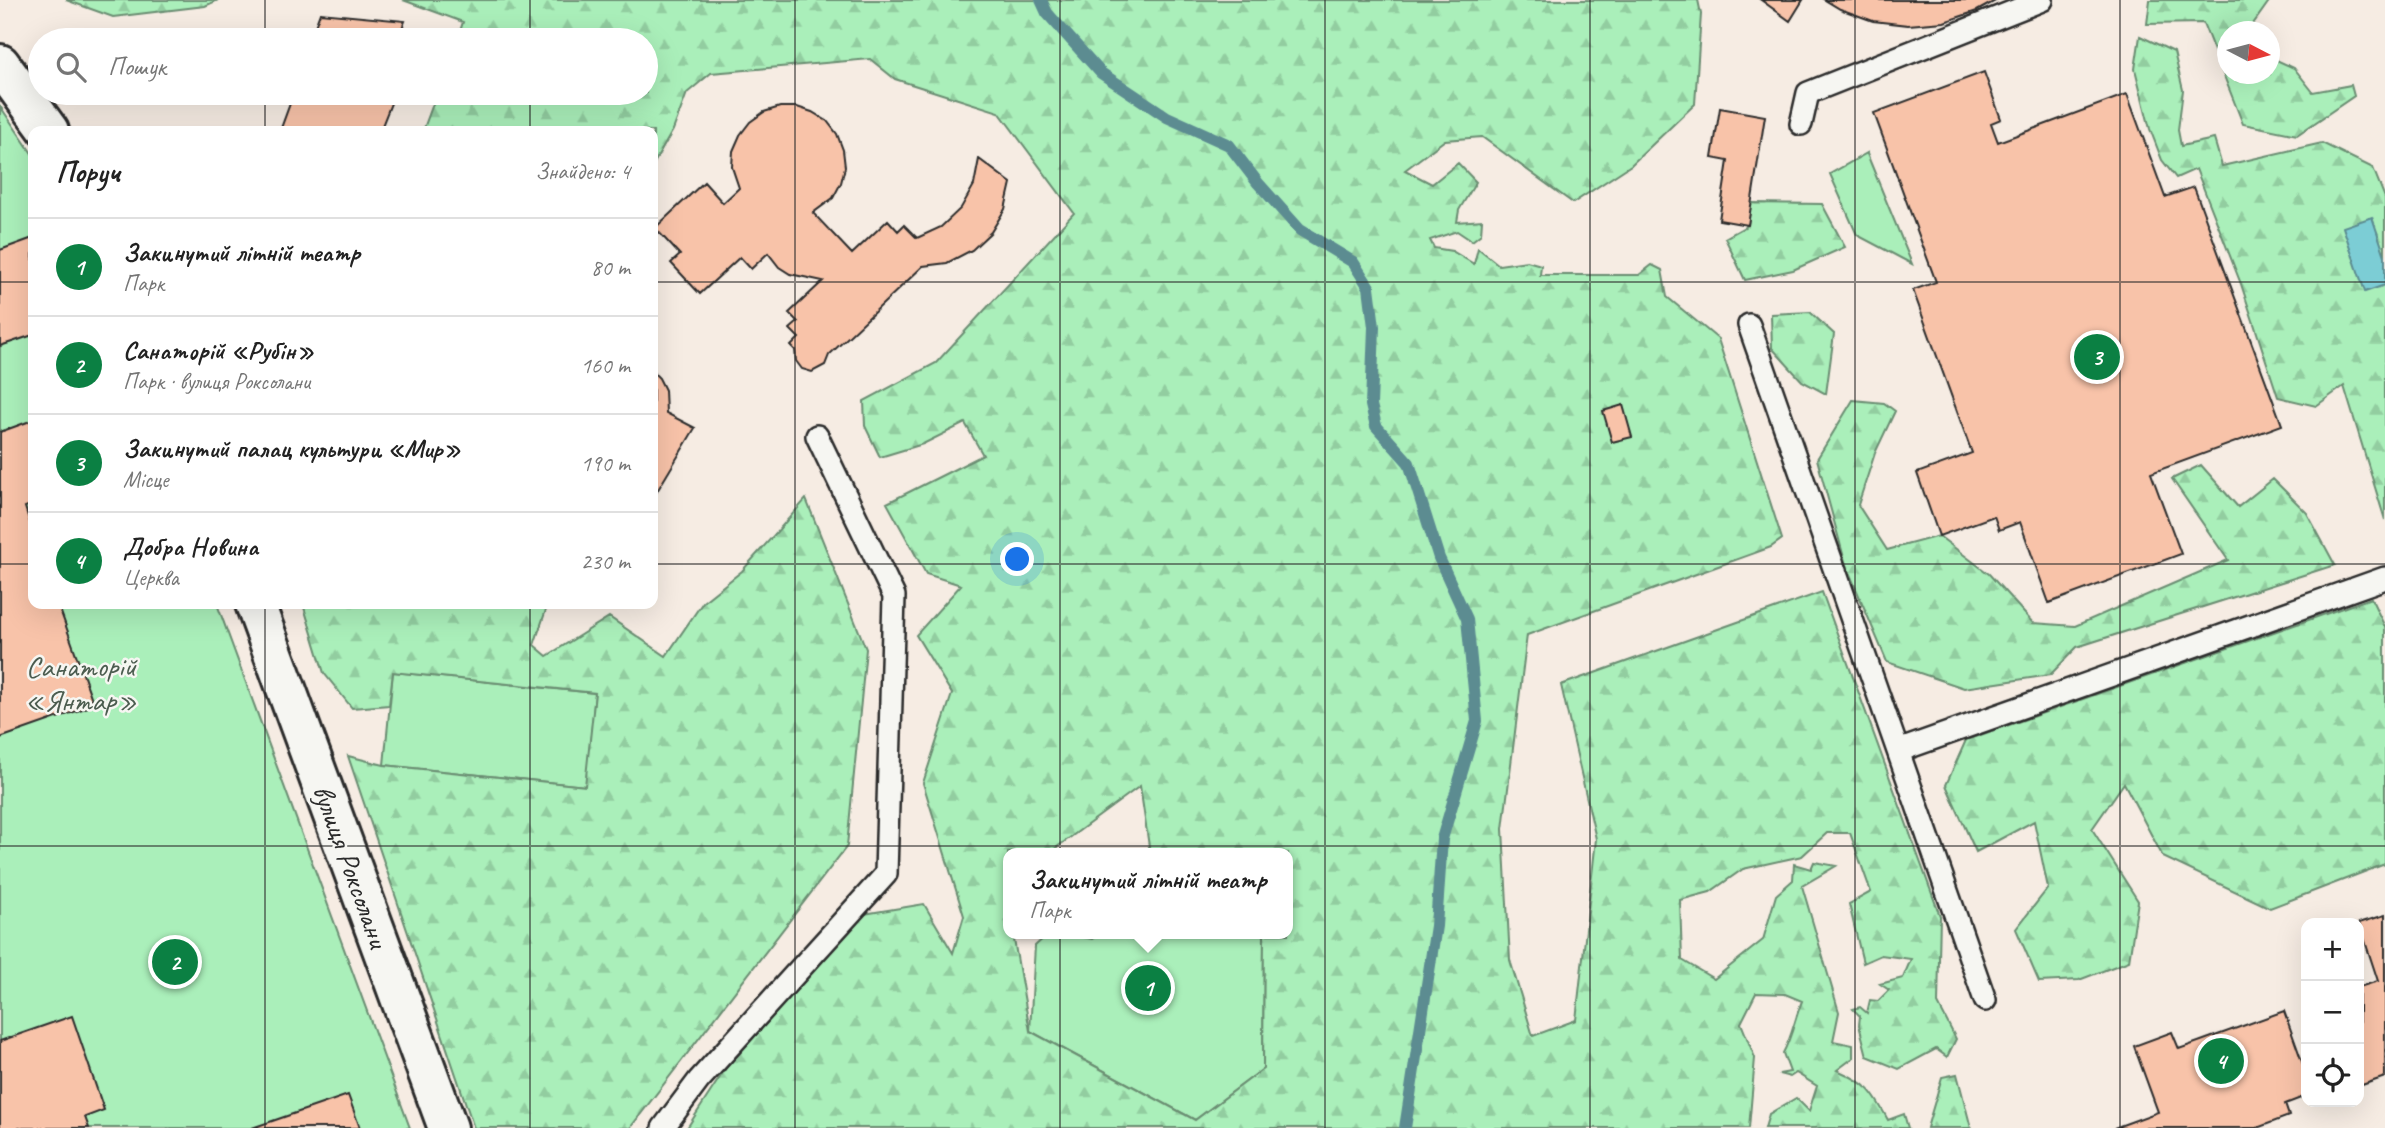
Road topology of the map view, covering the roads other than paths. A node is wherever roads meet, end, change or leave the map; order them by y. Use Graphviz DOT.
graph roads {
  1 [pos="2042,0"];
  2 [pos="0,64"];
  3 [pos="28,102"];
  4 [pos="30,105"];
  5 [pos="1801,124"];
  6 [pos="45,126"];
  7 [pos="1749,325"];
  8 [pos="817,436"];
  9 [pos="2385,579"];
  10 [pos="257,609"];
  11 [pos="1898,751"];
  12 [pos="1985,1000"];
  13 [pos="448,1128"];
  14 [pos="663,1128"];
  1 -- 5 [label="lane"];
  2 -- 3 [label="street"];
  4 -- 6 [label="street"];
  7 -- 11 [label="lane"];
  8 -- 14 [label="lane"];
  9 -- 11 [label="lane"];
  10 -- 13 [label="street, вулиця Роксолани"];
  11 -- 12 [label="lane"];
}
